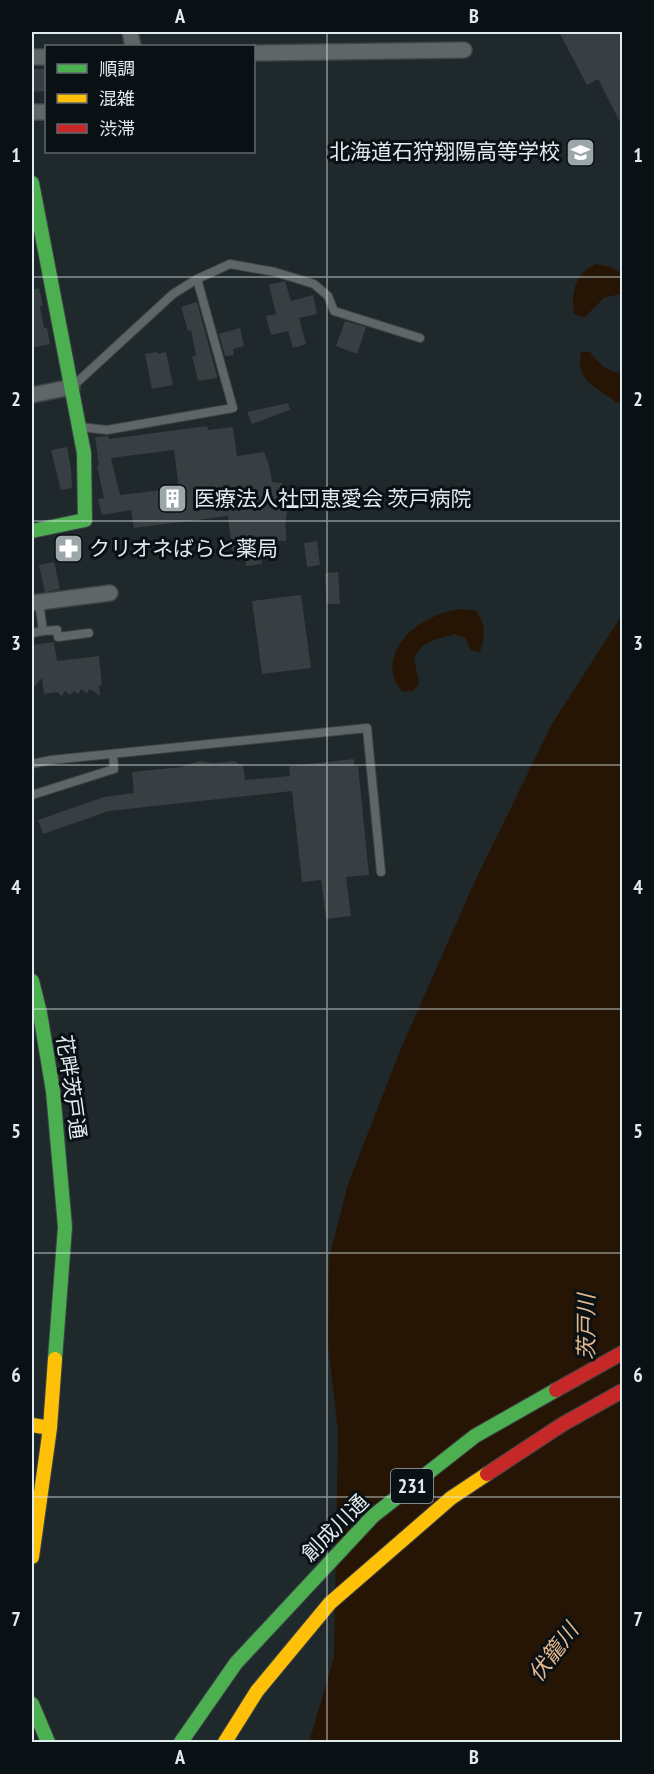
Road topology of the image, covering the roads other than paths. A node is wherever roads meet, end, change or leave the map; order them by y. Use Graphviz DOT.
graph roads {
  1 [pos="464,50"];
  2 [pos="255,53"];
  3 [pos="32,183"];
  4 [pos="37,237"];
  5 [pos="197,279"];
  6 [pos="420,338"];
  7 [pos="72,387"];
  8 [pos="32,395"];
  9 [pos="80,427"];
  10 [pos="32,531"];
  11 [pos="110,592"];
  12 [pos="35,603"];
  13 [pos="43,632"];
  14 [pos="32,633"];
  15 [pos="89,633"];
  16 [pos="113,754"];
  17 [pos="32,764"];
  18 [pos="32,795"];
  19 [pos="381,872"];
  20 [pos="32,981"];
  21 [pos="622,1353"];
  22 [pos="622,1391"];
  23 [pos="32,1425"];
  24 [pos="50,1428"];
  25 [pos="32,1557"];
  26 [pos="32,1704"];
  27 [pos="48,1743"];
  28 [pos="181,1743"];
  29 [pos="225,1743"];
  1 -- 2 [label="street"];
  3 -- 4 [label="main road"];
  4 -- 7 [label="main road"];
  5 -- 6 [label="lane"];
  5 -- 7 [label="lane"];
  5 -- 9 [label="lane"];
  7 -- 8 [label="street"];
  7 -- 9 [label="main road"];
  9 -- 10 [label="main road"];
  11 -- 12 [label="street"];
  12 -- 13 [label="lane"];
  13 -- 14 [label="lane"];
  13 -- 15 [label="lane"];
  16 -- 17 [label="lane"];
  16 -- 18 [label="lane"];
  16 -- 19 [label="lane"];
  20 -- 24 [label="main road, 花畔茨戸通"];
  21 -- 28 [label="main road, 創成川通 / 231"];
  22 -- 29 [label="main road, 231"];
  23 -- 24 [label="main road"];
  24 -- 25 [label="main road, 花畔茨戸通"];
  26 -- 27 [label="main road"];
}
